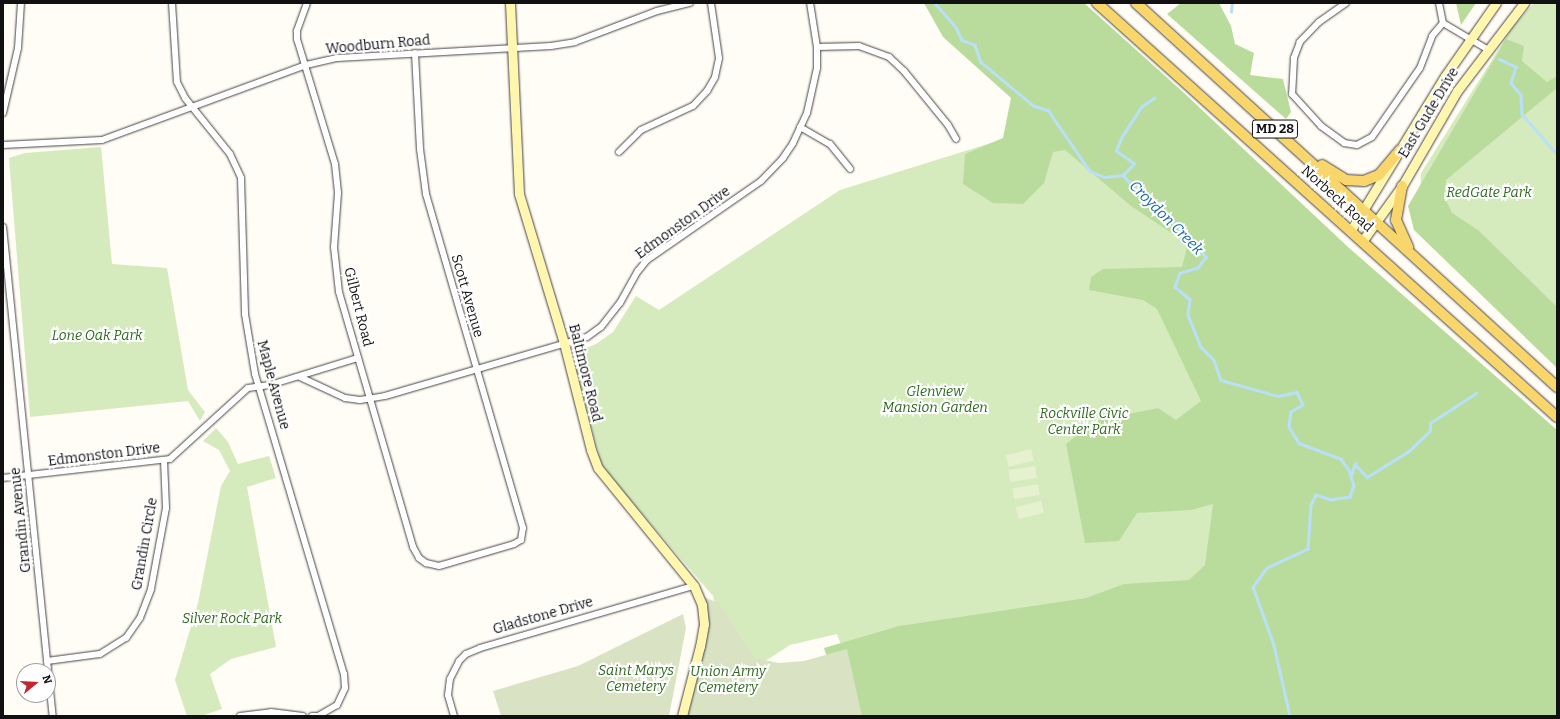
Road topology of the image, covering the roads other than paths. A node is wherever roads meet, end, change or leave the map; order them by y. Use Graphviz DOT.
graph roads {
  1 [pos="21,3"];
  2 [pos="172,3"];
  3 [pos="307,3"];
  4 [pos="510,3"];
  5 [pos="690,3"];
  6 [pos="711,3"];
  7 [pos="810,3"];
  8 [pos="1097,3"];
  9 [pos="1136,3"];
  10 [pos="1346,3"];
  11 [pos="1439,3"];
  12 [pos="1496,3"];
  13 [pos="1524,3"];
  14 [pos="1443,23"];
  15 [pos="1470,39"];
  16 [pos="817,47"];
  17 [pos="512,49"];
  18 [pos="1487,49"];
  19 [pos="415,54"];
  20 [pos="306,65"];
  21 [pos="194,106"];
  22 [pos="3,113"];
  23 [pos="800,127"];
  24 [pos="956,139"];
  25 [pos="3,145"];
  26 [pos="1400,150"];
  27 [pos="619,152"];
  28 [pos="1303,154"];
  29 [pos="850,169"];
  30 [pos="1402,186"];
  31 [pos="1364,210"];
  32 [pos="1376,222"];
  33 [pos="3,227"];
  34 [pos="1352,230"];
  35 [pos="1363,240"];
  36 [pos="1413,256"];
  37 [pos="564,343"];
  38 [pos="358,358"];
  39 [pos="476,370"];
  40 [pos="300,377"];
  41 [pos="260,386"];
  42 [pos="1557,387"];
  43 [pos="370,398"];
  44 [pos="1557,417"];
  45 [pos="164,461"];
  46 [pos="28,476"];
  47 [pos="3,478"];
  48 [pos="426,564"];
  49 [pos="694,586"];
  50 [pos="48,661"];
  51 [pos="53,716"];
  52 [pos="240,716"];
  53 [pos="303,716"];
  54 [pos="312,716"];
  55 [pos="454,716"];
  56 [pos="682,716"];
  1 -- 22 [label="street"];
  2 -- 21 [label="street, Maple Avenue"];
  3 -- 20 [label="street, Gilbert Road"];
  4 -- 17 [label="street, Baltimore Road"];
  5 -- 17 [label="street, Woodburn Road"];
  6 -- 27 [label="street"];
  7 -- 16 [label="street, Edmonston Drive"];
  8 -- 34 [label="main road, Norbeck Road / MD 28"];
  9 -- 28 [label="main road, Norbeck Road / MD 28"];
  10 -- 14 [label="street"];
  11 -- 14 [label="street"];
  12 -- 15 [label="street, East Gude Drive"];
  13 -- 18 [label="street, East Gude Drive"];
  14 -- 15 [label="street"];
  15 -- 18 [label="street"];
  15 -- 26 [label="street, East Gude Drive"];
  16 -- 23 [label="street, Edmonston Drive"];
  16 -- 24 [label="street"];
  17 -- 19 [label="street, Woodburn Road"];
  17 -- 37 [label="street, Baltimore Road"];
  18 -- 30 [label="street, East Gude Drive"];
  19 -- 20 [label="street, Woodburn Road"];
  19 -- 39 [label="street, Scott Avenue"];
  20 -- 21 [label="street, Woodburn Road"];
  20 -- 38 [label="street, Gilbert Road"];
  21 -- 25 [label="street, Woodburn Road"];
  21 -- 41 [label="street, Maple Avenue"];
  23 -- 29 [label="street"];
  23 -- 37 [label="street, Edmonston Drive"];
  26 -- 28 [label="main road"];
  26 -- 31 [label="street, East Gude Drive"];
  28 -- 31 [label="main road, Norbeck Road / MD 28"];
  30 -- 32 [label="street, East Gude Drive"];
  30 -- 36 [label="main road"];
  31 -- 32 [label="main road, Norbeck Road / MD 28"];
  31 -- 34 [label="street, East Gude Drive"];
  32 -- 35 [label="street, East Gude Drive"];
  32 -- 36 [label="main road, Norbeck Road / MD 28"];
  33 -- 46 [label="street, Grandin Avenue"];
  34 -- 35 [label="main road, Norbeck Road / MD 28"];
  35 -- 44 [label="main road, Norbeck Road / MD 28"];
  36 -- 42 [label="main road, Norbeck Road / MD 28"];
  37 -- 39 [label="street, Edmonston Drive"];
  37 -- 49 [label="street, Baltimore Road"];
  38 -- 40 [label="street, Edmonston Drive"];
  38 -- 43 [label="street, Gilbert Road"];
  39 -- 43 [label="street, Edmonston Drive"];
  39 -- 48 [label="street, Scott Avenue"];
  40 -- 41 [label="street, Edmonston Drive"];
  40 -- 43 [label="street, Edmonston Drive"];
  41 -- 45 [label="street, Edmonston Drive"];
  41 -- 54 [label="street, Maple Avenue"];
  43 -- 48 [label="street, Gilbert Road"];
  45 -- 46 [label="street, Edmonston Drive"];
  45 -- 50 [label="street, Grandin Circle"];
  46 -- 47 [label="street, Edmonston Drive"];
  46 -- 50 [label="street, Grandin Avenue"];
  49 -- 55 [label="street, Gladstone Drive"];
  49 -- 56 [label="street, Baltimore Road"];
  50 -- 51 [label="street, Grandin Avenue"];
  52 -- 53 [label="street"];
}
